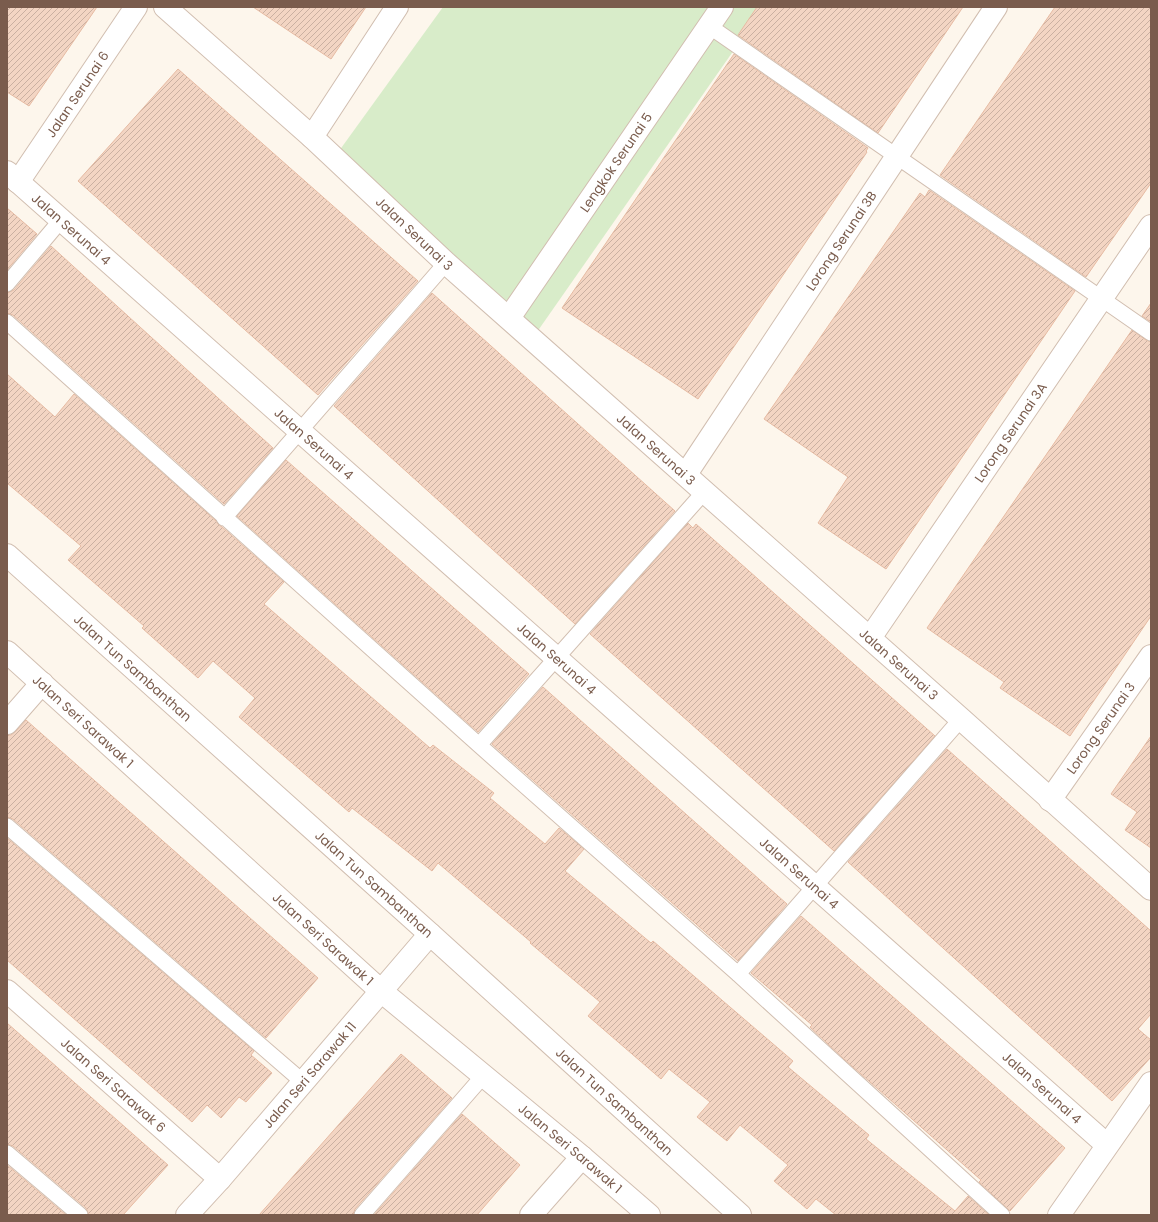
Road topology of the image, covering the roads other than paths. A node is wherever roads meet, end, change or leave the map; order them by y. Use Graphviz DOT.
graph roads {
  1 [pos="136,7"];
  2 [pos="165,7"];
  3 [pos="398,7"];
  4 [pos="722,7"];
  5 [pos="996,7"];
  6 [pos="709,26"];
  7 [pos="312,137"];
  8 [pos="897,157"];
  9 [pos="13,177"];
  10 [pos="61,220"];
  11 [pos="1151,226"];
  12 [pos="446,263"];
  13 [pos="7,284"];
  14 [pos="1102,298"];
  15 [pos="509,318"];
  16 [pos="7,322"];
  17 [pos="1151,333"];
  18 [pos="300,431"];
  19 [pos="686,474"];
  20 [pos="705,492"];
  21 [pos="224,518"];
  22 [pos="7,555"];
  23 [pos="870,638"];
  24 [pos="7,652"];
  25 [pos="1151,656"];
  26 [pos="557,658"];
  27 [pos="42,683"];
  28 [pos="961,719"];
  29 [pos="7,723"];
  30 [pos="479,746"];
  31 [pos="1050,800"];
  32 [pos="7,826"];
  33 [pos="814,886"];
  34 [pos="1151,889"];
  35 [pos="430,934"];
  36 [pos="738,974"];
  37 [pos="7,991"];
  38 [pos="382,991"];
  39 [pos="484,1075"];
  40 [pos="303,1082"];
  41 [pos="1151,1083"];
  42 [pos="1107,1145"];
  43 [pos="7,1153"];
  44 [pos="582,1157"];
  45 [pos="220,1179"];
  46 [pos="80,1215"];
  47 [pos="187,1215"];
  48 [pos="362,1215"];
  49 [pos="531,1215"];
  50 [pos="649,1215"];
  51 [pos="740,1215"];
  52 [pos="1002,1215"];
  53 [pos="1058,1215"];
  1 -- 9 [label="street, Jalan Serunai 6"];
  2 -- 7 [label="street, Jalan Serunai 3"];
  3 -- 7 [label="street"];
  4 -- 6 [label="street, Lengkok Serunai 5"];
  5 -- 8 [label="street, Lorong Serunai 3B"];
  6 -- 8 [label="lane"];
  6 -- 15 [label="street, Lengkok Serunai 5"];
  7 -- 12 [label="street, Jalan Serunai 3"];
  8 -- 14 [label="lane"];
  8 -- 19 [label="street, Lorong Serunai 3B"];
  9 -- 10 [label="street, Jalan Serunai 4"];
  10 -- 13 [label="lane"];
  10 -- 18 [label="street, Jalan Serunai 4"];
  11 -- 14 [label="street, Lorong Serunai 3A"];
  12 -- 15 [label="street, Jalan Serunai 3"];
  12 -- 18 [label="lane"];
  14 -- 17 [label="lane"];
  14 -- 23 [label="street, Lorong Serunai 3A"];
  15 -- 19 [label="street, Jalan Serunai 3"];
  16 -- 21 [label="lane"];
  18 -- 21 [label="lane"];
  18 -- 26 [label="street, Jalan Serunai 4"];
  19 -- 20 [label="street, Jalan Serunai 3"];
  20 -- 23 [label="street, Jalan Serunai 3"];
  20 -- 26 [label="lane"];
  21 -- 30 [label="lane"];
  22 -- 35 [label="street, Jalan Tun Sambanthan"];
  23 -- 28 [label="street, Jalan Serunai 3"];
  24 -- 27 [label="street, Jalan Seri Sarawak 1"];
  25 -- 31 [label="street, Lorong Serunai 3"];
  26 -- 30 [label="lane"];
  26 -- 33 [label="street, Jalan Serunai 4"];
  27 -- 29 [label="street"];
  27 -- 38 [label="street, Jalan Seri Sarawak 1"];
  28 -- 31 [label="street, Jalan Serunai 3"];
  28 -- 33 [label="lane"];
  30 -- 36 [label="lane"];
  31 -- 34 [label="street, Jalan Serunai 3"];
  32 -- 40 [label="lane"];
  33 -- 36 [label="lane"];
  33 -- 42 [label="street, Jalan Serunai 4"];
  35 -- 38 [label="street, Jalan Seri Sarawak 11"];
  35 -- 51 [label="street, Jalan Tun Sambanthan"];
  36 -- 52 [label="lane"];
  37 -- 45 [label="street, Jalan Seri Sarawak 6"];
  38 -- 39 [label="street, Jalan Seri Sarawak 1"];
  38 -- 40 [label="street, Jalan Seri Sarawak 11"];
  39 -- 44 [label="street, Jalan Seri Sarawak 1"];
  39 -- 48 [label="lane"];
  40 -- 45 [label="street, Jalan Seri Sarawak 11"];
  41 -- 42 [label="street"];
  42 -- 53 [label="street"];
  43 -- 46 [label="lane"];
  44 -- 49 [label="street"];
  44 -- 50 [label="street, Jalan Seri Sarawak 1"];
  45 -- 47 [label="street, Jalan Seri Sarawak 11"];
}
